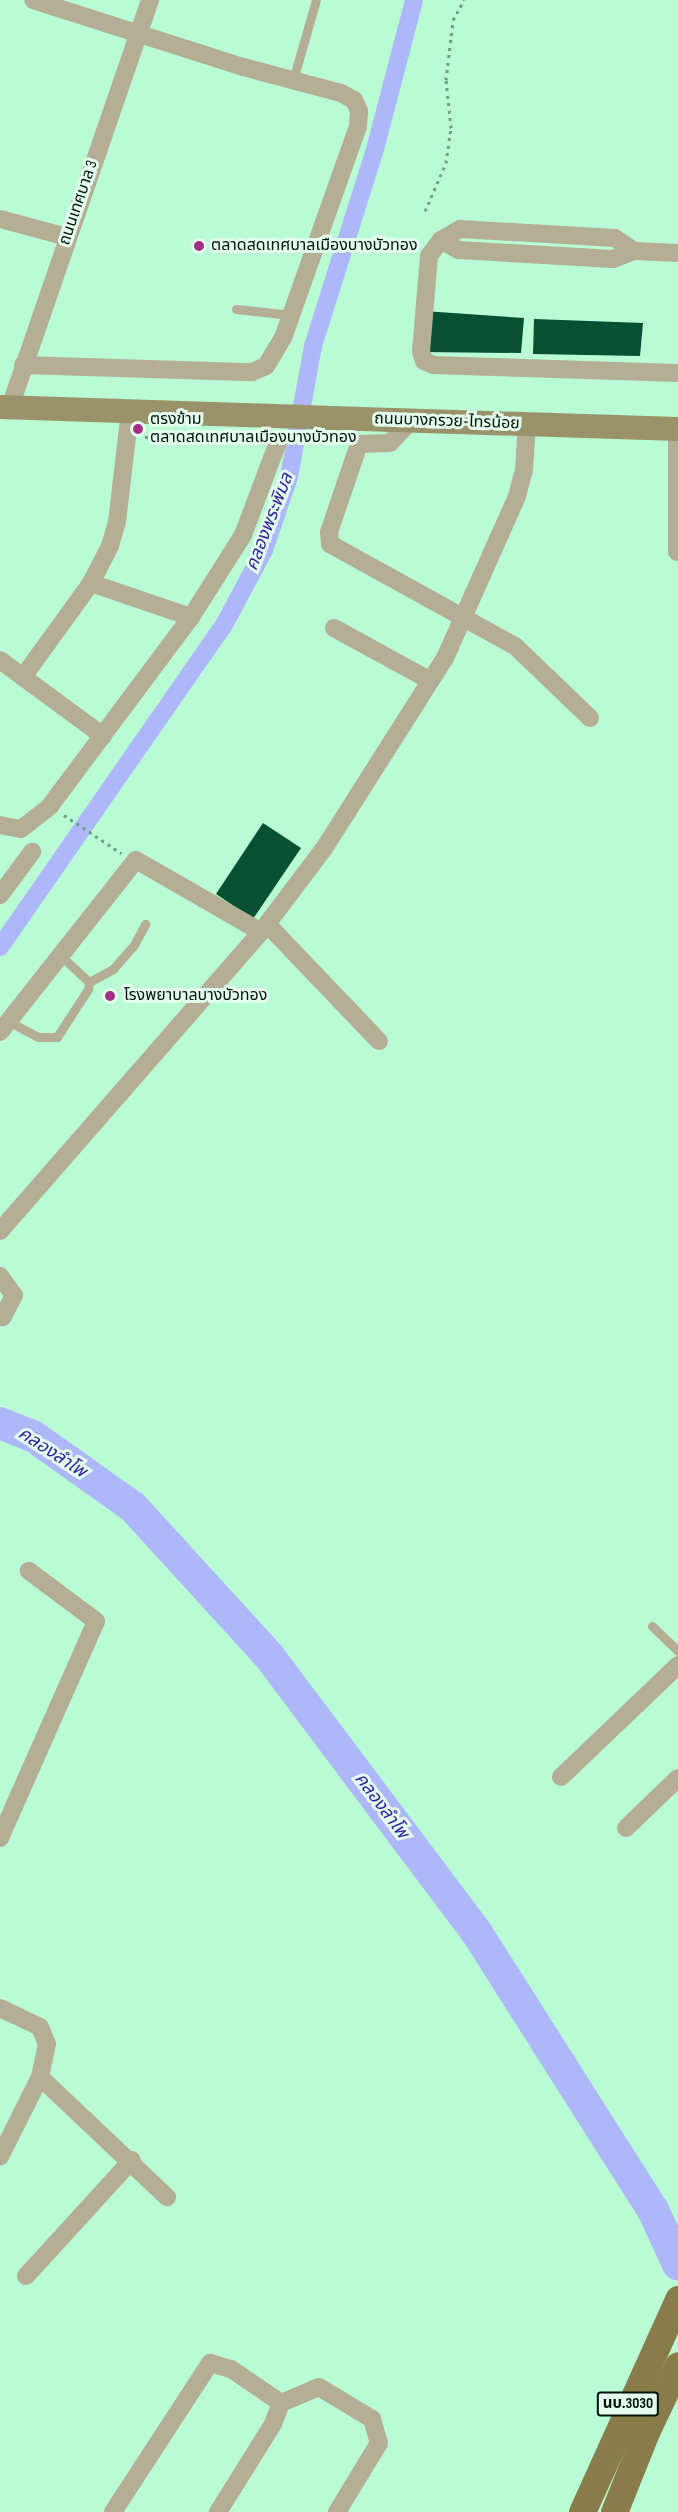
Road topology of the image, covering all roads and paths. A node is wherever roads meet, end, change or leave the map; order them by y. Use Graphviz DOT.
graph roads {
  1 [pos="33,0"];
  2 [pos="150,0"];
  3 [pos="316,0"];
  4 [pos="464,0"];
  5 [pos="138,32"];
  6 [pos="293,80"];
  7 [pos="425,211"];
  8 [pos="0,219"];
  9 [pos="532,233"];
  10 [pos="67,237"];
  11 [pos="441,240"];
  12 [pos="634,250"];
  13 [pos="531,254"];
  14 [pos="678,254"];
  15 [pos="236,309"];
  16 [pos="291,315"];
  17 [pos="23,365"];
  18 [pos="678,373"];
  19 [pos="5,407"];
  20 [pos="130,411"];
  21 [pos="411,421"];
  22 [pos="527,424"];
  23 [pos="677,429"];
  24 [pos="279,442"];
  25 [pos="677,552"];
  26 [pos="91,583"];
  27 [pos="463,616"];
  28 [pos="191,617"];
  29 [pos="334,628"];
  30 [pos="0,660"];
  31 [pos="24,677"];
  32 [pos="429,680"];
  33 [pos="590,718"];
  34 [pos="103,736"];
  35 [pos="60,812"];
  36 [pos="0,825"];
  37 [pos="114,849"];
  38 [pos="32,852"];
  39 [pos="0,896"];
  40 [pos="145,924"];
  41 [pos="264,928"];
  42 [pos="60,956"];
  43 [pos="89,982"];
  44 [pos="4,1027"];
  45 [pos="379,1041"];
  46 [pos="0,1231"];
  47 [pos="0,1276"];
  48 [pos="3,1317"];
  49 [pos="29,1571"];
  50 [pos="652,1626"];
  51 [pos="678,1651"];
  52 [pos="678,1665"];
  53 [pos="561,1777"];
  54 [pos="678,1778"];
  55 [pos="626,1828"];
  56 [pos="0,1838"];
  57 [pos="0,2008"];
  58 [pos="40,2077"];
  59 [pos="0,2157"];
  60 [pos="132,2160"];
  61 [pos="167,2197"];
  62 [pos="26,2276"];
  63 [pos="678,2299"];
  64 [pos="678,2365"];
  65 [pos="281,2403"];
  66 [pos="113,2512"];
  67 [pos="218,2512"];
  68 [pos="337,2512"];
  69 [pos="582,2512"];
  70 [pos="614,2512"];
  1 -- 5 [label="street"];
  2 -- 5 [label="street, ถนนเทศบาล 3"];
  3 -- 6 [label="lane"];
  4 -- 7 [label="path"];
  5 -- 6 [label="street"];
  5 -- 10 [label="street, ถนนเทศบาล 3"];
  6 -- 16 [label="street"];
  8 -- 10 [label="street"];
  9 -- 11 [label="street"];
  9 -- 12 [label="street"];
  9 -- 13 [label="street"];
  10 -- 17 [label="street, ถนนเทศบาล 3"];
  11 -- 13 [label="street"];
  11 -- 18 [label="street"];
  12 -- 13 [label="street"];
  12 -- 14 [label="street"];
  15 -- 16 [label="lane"];
  16 -- 17 [label="street"];
  17 -- 19 [label="street, ถนนเทศบาล 3"];
  19 -- 20 [label="main road, ถนนบางกรวย-ไทรน้อย"];
  20 -- 21 [label="main road, ถนนบางกรวย-ไทรน้อย, bridge"];
  20 -- 26 [label="street"];
  21 -- 22 [label="main road, ถนนบางกรวย-ไทรน้อย"];
  21 -- 27 [label="street"];
  22 -- 23 [label="main road, ถนนบางกรวย-ไทรน้อย"];
  22 -- 27 [label="street"];
  23 -- 25 [label="street"];
  24 -- 28 [label="street"];
  26 -- 28 [label="street"];
  26 -- 31 [label="street"];
  27 -- 32 [label="street"];
  27 -- 33 [label="street"];
  28 -- 34 [label="street"];
  29 -- 32 [label="street"];
  30 -- 31 [label="street"];
  31 -- 34 [label="street"];
  32 -- 41 [label="street"];
  34 -- 36 [label="street"];
  35 -- 37 [label="path"];
  38 -- 39 [label="street"];
  40 -- 43 [label="lane"];
  41 -- 42 [label="street"];
  41 -- 45 [label="street"];
  41 -- 46 [label="street"];
  42 -- 43 [label="lane"];
  42 -- 44 [label="street"];
  43 -- 44 [label="lane"];
  47 -- 48 [label="street"];
  49 -- 56 [label="street"];
  50 -- 51 [label="lane"];
  52 -- 53 [label="street"];
  54 -- 55 [label="street"];
  57 -- 58 [label="street"];
  58 -- 59 [label="street"];
  58 -- 60 [label="street"];
  60 -- 61 [label="street"];
  60 -- 62 [label="street"];
  63 -- 69 [label="main road, นบ.3030"];
  64 -- 70 [label="main road, นบ.3030"];
  65 -- 66 [label="street"];
  65 -- 67 [label="street"];
  65 -- 68 [label="street"];
}
